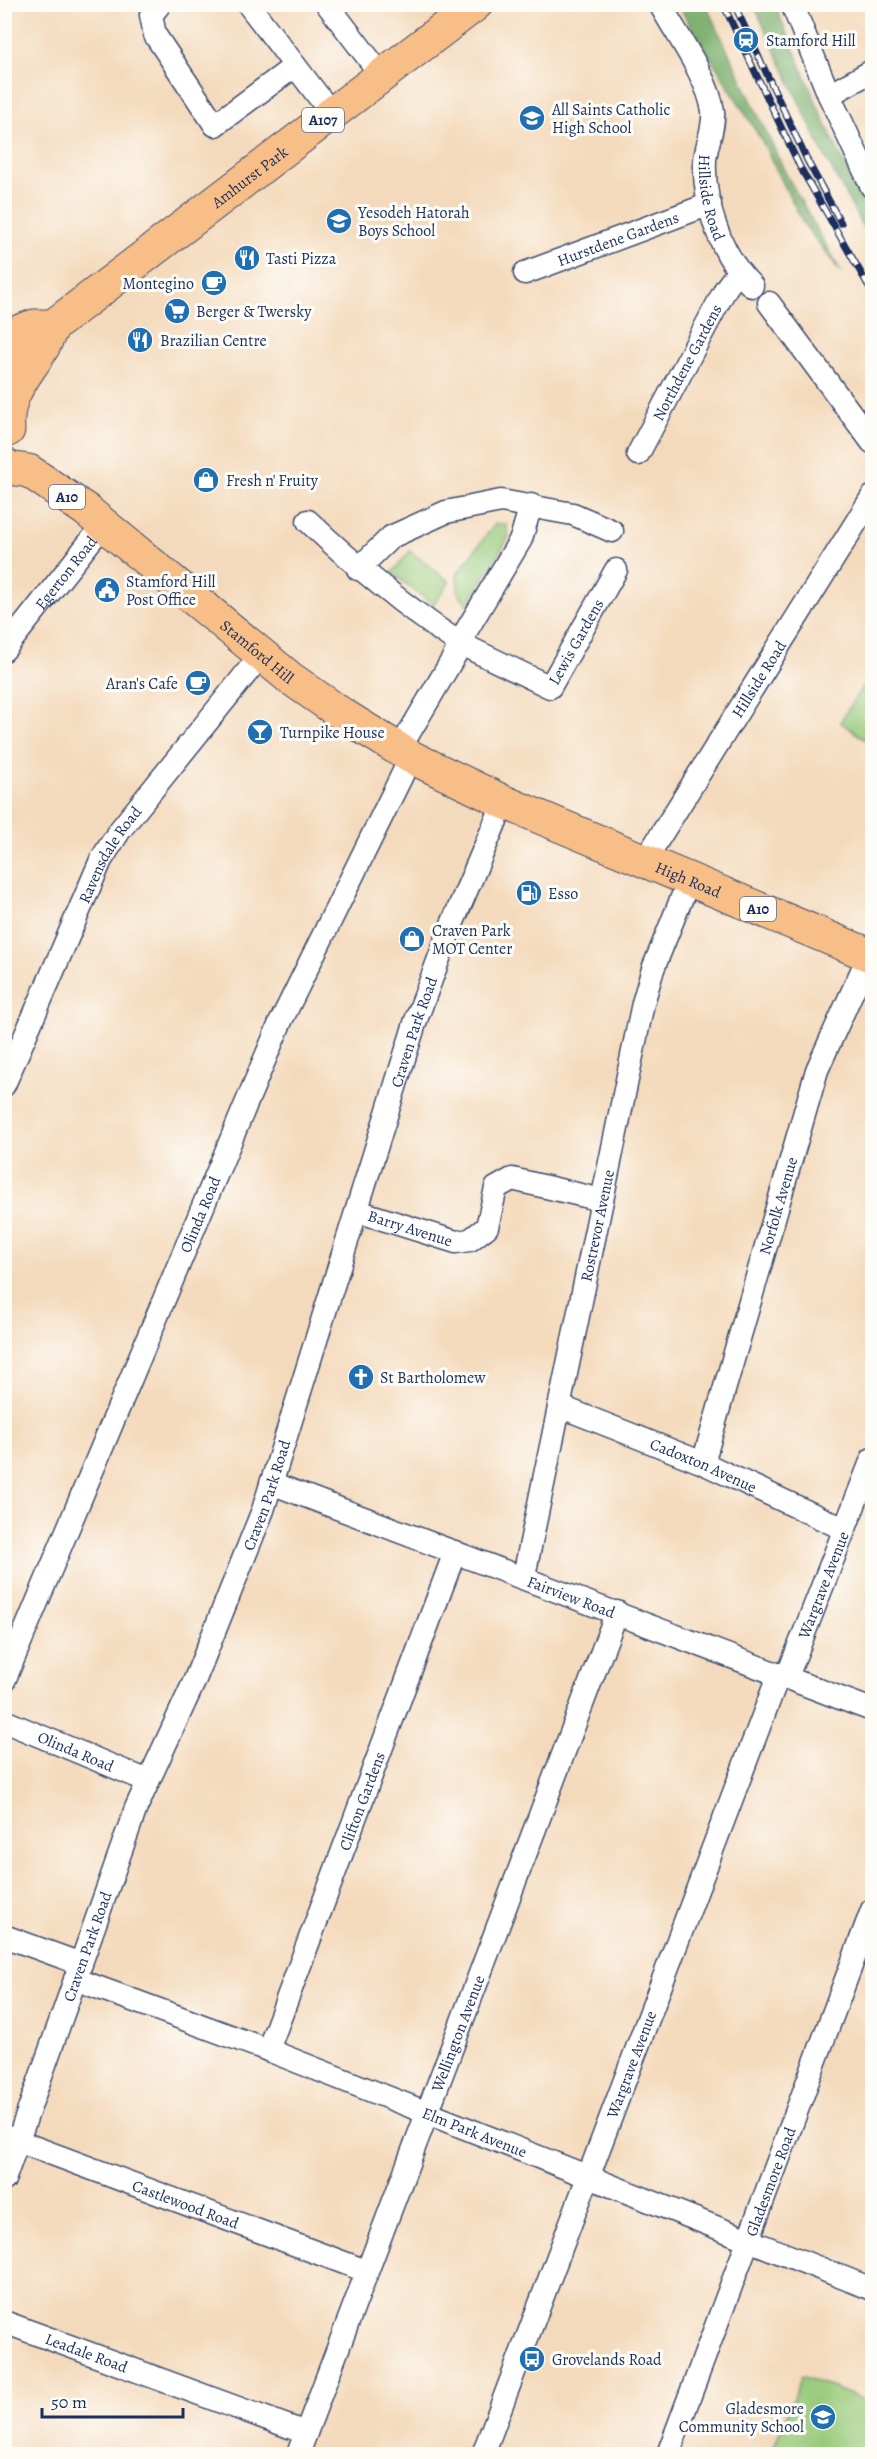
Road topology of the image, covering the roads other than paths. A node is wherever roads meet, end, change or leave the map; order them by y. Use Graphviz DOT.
graph roads {
  1 [pos="160,4"];
  2 [pos="248,4"];
  3 [pos="327,4"];
  4 [pos="476,4"];
  5 [pos="660,4"];
  6 [pos="792,4"];
  7 [pos="295,66"];
  8 [pos="873,71"];
  9 [pos="382,76"];
  10 [pos="829,95"];
  11 [pos="332,114"];
  12 [pos="873,188"];
  13 [pos="710,204"];
  14 [pos="525,273"];
  15 [pos="745,279"];
  16 [pos="770,303"];
  17 [pos="48,335"];
  18 [pos="4,337"];
  19 [pos="4,370"];
  20 [pos="6,428"];
  21 [pos="873,442"];
  22 [pos="638,454"];
  23 [pos="17,468"];
  24 [pos="873,496"];
  25 [pos="531,505"];
  26 [pos="308,521"];
  27 [pos="104,524"];
  28 [pos="612,531"];
  29 [pos="358,569"];
  30 [pos="616,570"];
  31 [pos="459,643"];
  32 [pos="4,650"];
  33 [pos="261,655"];
  34 [pos="405,754"];
  35 [pos="504,802"];
  36 [pos="644,862"];
  37 [pos="689,880"];
  38 [pos="871,956"];
  39 [pos="4,1085"];
  40 [pos="602,1200"];
  41 [pos="357,1211"];
  42 [pos="559,1406"];
  43 [pos="873,1459"];
  44 [pos="703,1463"];
  45 [pos="271,1483"];
  46 [pos="844,1529"];
  47 [pos="455,1552"];
  48 [pos="524,1576"];
  49 [pos="617,1612"];
  50 [pos="783,1676"];
  51 [pos="4,1682"];
  52 [pos="873,1710"];
  53 [pos="4,1720"];
  54 [pos="148,1781"];
  55 [pos="873,1910"];
  56 [pos="4,1936"];
  57 [pos="78,1972"];
  58 [pos="268,2050"];
  59 [pos="426,2113"];
  60 [pos="11,2139"];
  61 [pos="589,2177"];
  62 [pos="4,2180"];
  63 [pos="748,2239"];
  64 [pos="366,2271"];
  65 [pos="873,2289"];
  66 [pos="4,2322"];
  67 [pos="306,2433"];
  68 [pos="298,2454"];
  69 [pos="483,2454"];
  70 [pos="668,2454"];
  1 -- 7 [label="street"];
  2 -- 7 [label="street"];
  3 -- 9 [label="street"];
  4 -- 9 [label="main road, Amhurst Park / A107"];
  5 -- 13 [label="street, Hillside Road"];
  6 -- 10 [label="street"];
  7 -- 11 [label="street"];
  8 -- 10 [label="street"];
  9 -- 11 [label="main road, Amhurst Park / A107"];
  10 -- 12 [label="street"];
  11 -- 17 [label="main road, Amhurst Park / A107"];
  13 -- 14 [label="street, Hurstdene Gardens"];
  13 -- 15 [label="street, Hillside Road"];
  15 -- 22 [label="street, Northdene Gardens"];
  16 -- 21 [label="street"];
  17 -- 18 [label="main road, Amhurst Park / A107"];
  17 -- 19 [label="main road, Amhurst Park / A107"];
  17 -- 20 [label="main road, A107"];
  20 -- 23 [label="main road, Stamford Hill / A10"];
  23 -- 27 [label="main road, Stamford Hill / A10"];
  24 -- 36 [label="street, Hillside Road"];
  25 -- 28 [label="street"];
  25 -- 29 [label="street"];
  25 -- 31 [label="street"];
  26 -- 29 [label="street, Lewis Gardens"];
  27 -- 32 [label="street, Egerton Road"];
  27 -- 33 [label="main road, Stamford Hill / A10"];
  29 -- 31 [label="street, Lewis Gardens"];
  30 -- 31 [label="street, Lewis Gardens"];
  31 -- 34 [label="street"];
  33 -- 34 [label="main road, Stamford Hill / A10"];
  33 -- 39 [label="street, Ravensdale Road"];
  34 -- 35 [label="main road, Stamford Hill / A10"];
  34 -- 51 [label="street, Olinda Road"];
  35 -- 36 [label="main road, High Road / A10"];
  35 -- 41 [label="street, Craven Park Road"];
  36 -- 37 [label="main road, High Road / A10"];
  37 -- 38 [label="main road, High Road / A10"];
  37 -- 40 [label="street, Rostrevor Avenue"];
  38 -- 44 [label="street, Norfolk Avenue"];
  40 -- 41 [label="street, Barry Avenue"];
  40 -- 42 [label="street, Rostrevor Avenue"];
  41 -- 45 [label="street, Craven Park Road"];
  42 -- 44 [label="street, Cadoxton Avenue"];
  42 -- 48 [label="street, Rostrevor Avenue"];
  43 -- 46 [label="street, Wargrave Avenue"];
  44 -- 46 [label="street, Cadoxton Avenue"];
  45 -- 47 [label="street, Fairview Road"];
  45 -- 54 [label="street, Craven Park Road"];
  46 -- 50 [label="street, Wargrave Avenue"];
  47 -- 48 [label="street, Fairview Road"];
  47 -- 58 [label="street, Clifton Gardens"];
  48 -- 49 [label="street, Fairview Road"];
  49 -- 50 [label="street, Fairview Road"];
  49 -- 59 [label="street, Wellington Avenue"];
  50 -- 52 [label="street, Fairview Road"];
  50 -- 61 [label="street, Wargrave Avenue"];
  53 -- 54 [label="street, Olinda Road"];
  54 -- 57 [label="street, Craven Park Road"];
  55 -- 63 [label="street, Gladesmore Road"];
  56 -- 57 [label="street, Elm Park Avenue"];
  57 -- 58 [label="street, Elm Park Avenue"];
  57 -- 60 [label="street, Craven Park Road"];
  58 -- 59 [label="street, Elm Park Avenue"];
  59 -- 61 [label="street, Elm Park Avenue"];
  59 -- 64 [label="street, Wellington Avenue"];
  60 -- 62 [label="street, Craven Park Road"];
  60 -- 64 [label="street, Castlewood Road"];
  61 -- 63 [label="street, Elm Park Avenue"];
  61 -- 69 [label="street, Wargrave Avenue"];
  63 -- 65 [label="street, Elm Park Avenue"];
  63 -- 70 [label="street, Gladesmore Road"];
  64 -- 67 [label="street, Wellington Avenue"];
  66 -- 67 [label="street, Leadale Road"];
  67 -- 68 [label="street, Wellington Avenue"];
}
